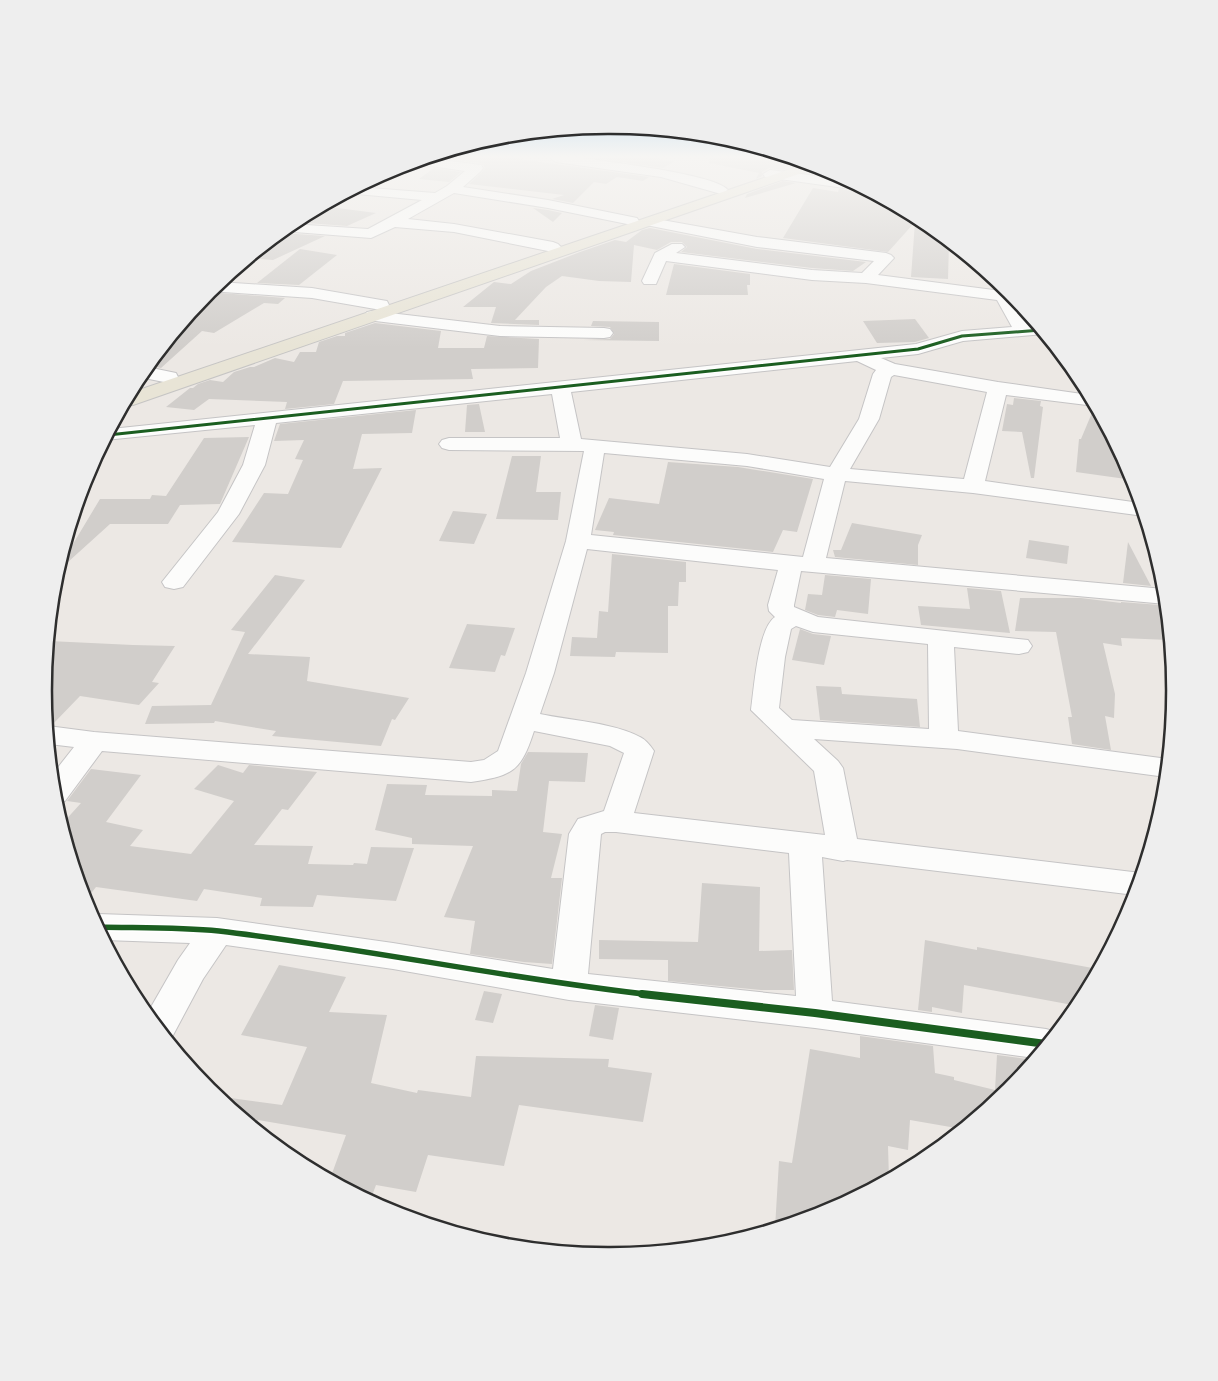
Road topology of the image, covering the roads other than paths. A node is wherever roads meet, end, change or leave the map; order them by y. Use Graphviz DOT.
graph roads {
  1 [pos="396,219"];
  2 [pos="658,219"];
  3 [pos="632,220"];
  4 [pos="391,222"];
  5 [pos="651,222"];
  6 [pos="299,229"];
  7 [pos="703,233"];
  8 [pos="553,247"];
  9 [pos="660,256"];
  10 [pos="866,278"];
  11 [pos="650,281"];
  12 [pos="225,288"];
  13 [pos="1002,296"];
  14 [pos="377,311"];
  15 [pos="1015,311"];
  16 [pos="1032,331"];
  17 [pos="604,333"];
  18 [pos="858,355"];
  19 [pos="891,369"];
  20 [pos="151,374"];
  21 [pos="168,377"];
  22 [pos="143,386"];
  23 [pos="560,387"];
  24 [pos="998,388"];
  25 [pos="136,397"];
  26 [pos="1084,400"];
  27 [pos="267,418"];
  28 [pos="115,434"];
  29 [pos="449,444"];
  30 [pos="583,445"];
  31 [pos="836,474"];
  32 [pos="973,486"];
  33 [pos="1135,509"];
  34 [pos="578,541"];
  35 [pos="802,564"];
  36 [pos="174,582"];
  37 [pos="1157,596"];
  38 [pos="793,617"];
  39 [pos="941,637"];
  40 [pos="1019,646"];
  41 [pos="524,720"];
  42 [pos="784,728"];
  43 [pos="55,736"];
  44 [pos="944,739"];
  45 [pos="94,741"];
  46 [pos="1160,767"];
  47 [pos="61,785"];
  48 [pos="616,821"];
  49 [pos="805,845"];
  50 [pos="843,850"];
  51 [pos="1131,883"];
  52 [pos="106,927"];
  53 [pos="217,931"];
  54 [pos="569,986"];
  55 [pos="815,1013"];
  56 [pos="162,1022"];
  57 [pos="1039,1043"];
  1 -- 4 [label="street"];
  2 -- 5 [label="main road"];
  3 -- 8 [label="main road"];
  4 -- 6 [label="street"];
  4 -- 8 [label="street"];
  5 -- 7 [label="street"];
  5 -- 14 [label="main road"];
  7 -- 9 [label="street"];
  7 -- 10 [label="street"];
  8 -- 14 [label="main road"];
  9 -- 10 [label="street"];
  9 -- 11 [label="street"];
  10 -- 13 [label="street"];
  12 -- 14 [label="street"];
  14 -- 17 [label="street"];
  14 -- 21 [label="main road"];
  14 -- 25 [label="main road"];
  15 -- 16 [label="street"];
  16 -- 18 [label="street"];
  18 -- 19 [label="street"];
  18 -- 23 [label="street"];
  19 -- 24 [label="street"];
  19 -- 31 [label="street"];
  20 -- 21 [label="street"];
  21 -- 22 [label="main road"];
  23 -- 27 [label="street"];
  23 -- 30 [label="street"];
  24 -- 26 [label="street"];
  24 -- 32 [label="street"];
  27 -- 28 [label="street"];
  27 -- 36 [label="street"];
  29 -- 30 [label="street"];
  30 -- 31 [label="street"];
  30 -- 34 [label="street"];
  31 -- 32 [label="street"];
  31 -- 35 [label="street"];
  32 -- 33 [label="street"];
  34 -- 35 [label="street"];
  34 -- 41 [label="street"];
  35 -- 37 [label="street"];
  35 -- 38 [label="street"];
  38 -- 39 [label="street"];
  38 -- 42 [label="street"];
  39 -- 40 [label="street"];
  39 -- 44 [label="street"];
  41 -- 45 [label="street"];
  41 -- 48 [label="street"];
  42 -- 44 [label="street"];
  42 -- 50 [label="street"];
  43 -- 45 [label="street"];
  44 -- 46 [label="street"];
  45 -- 47 [label="street"];
  48 -- 49 [label="street"];
  48 -- 54 [label="street"];
  49 -- 50 [label="street"];
  49 -- 55 [label="street"];
  50 -- 51 [label="street"];
  52 -- 53 [label="street"];
  53 -- 54 [label="street"];
  53 -- 56 [label="street"];
  54 -- 55 [label="street"];
  55 -- 57 [label="street"];
}
